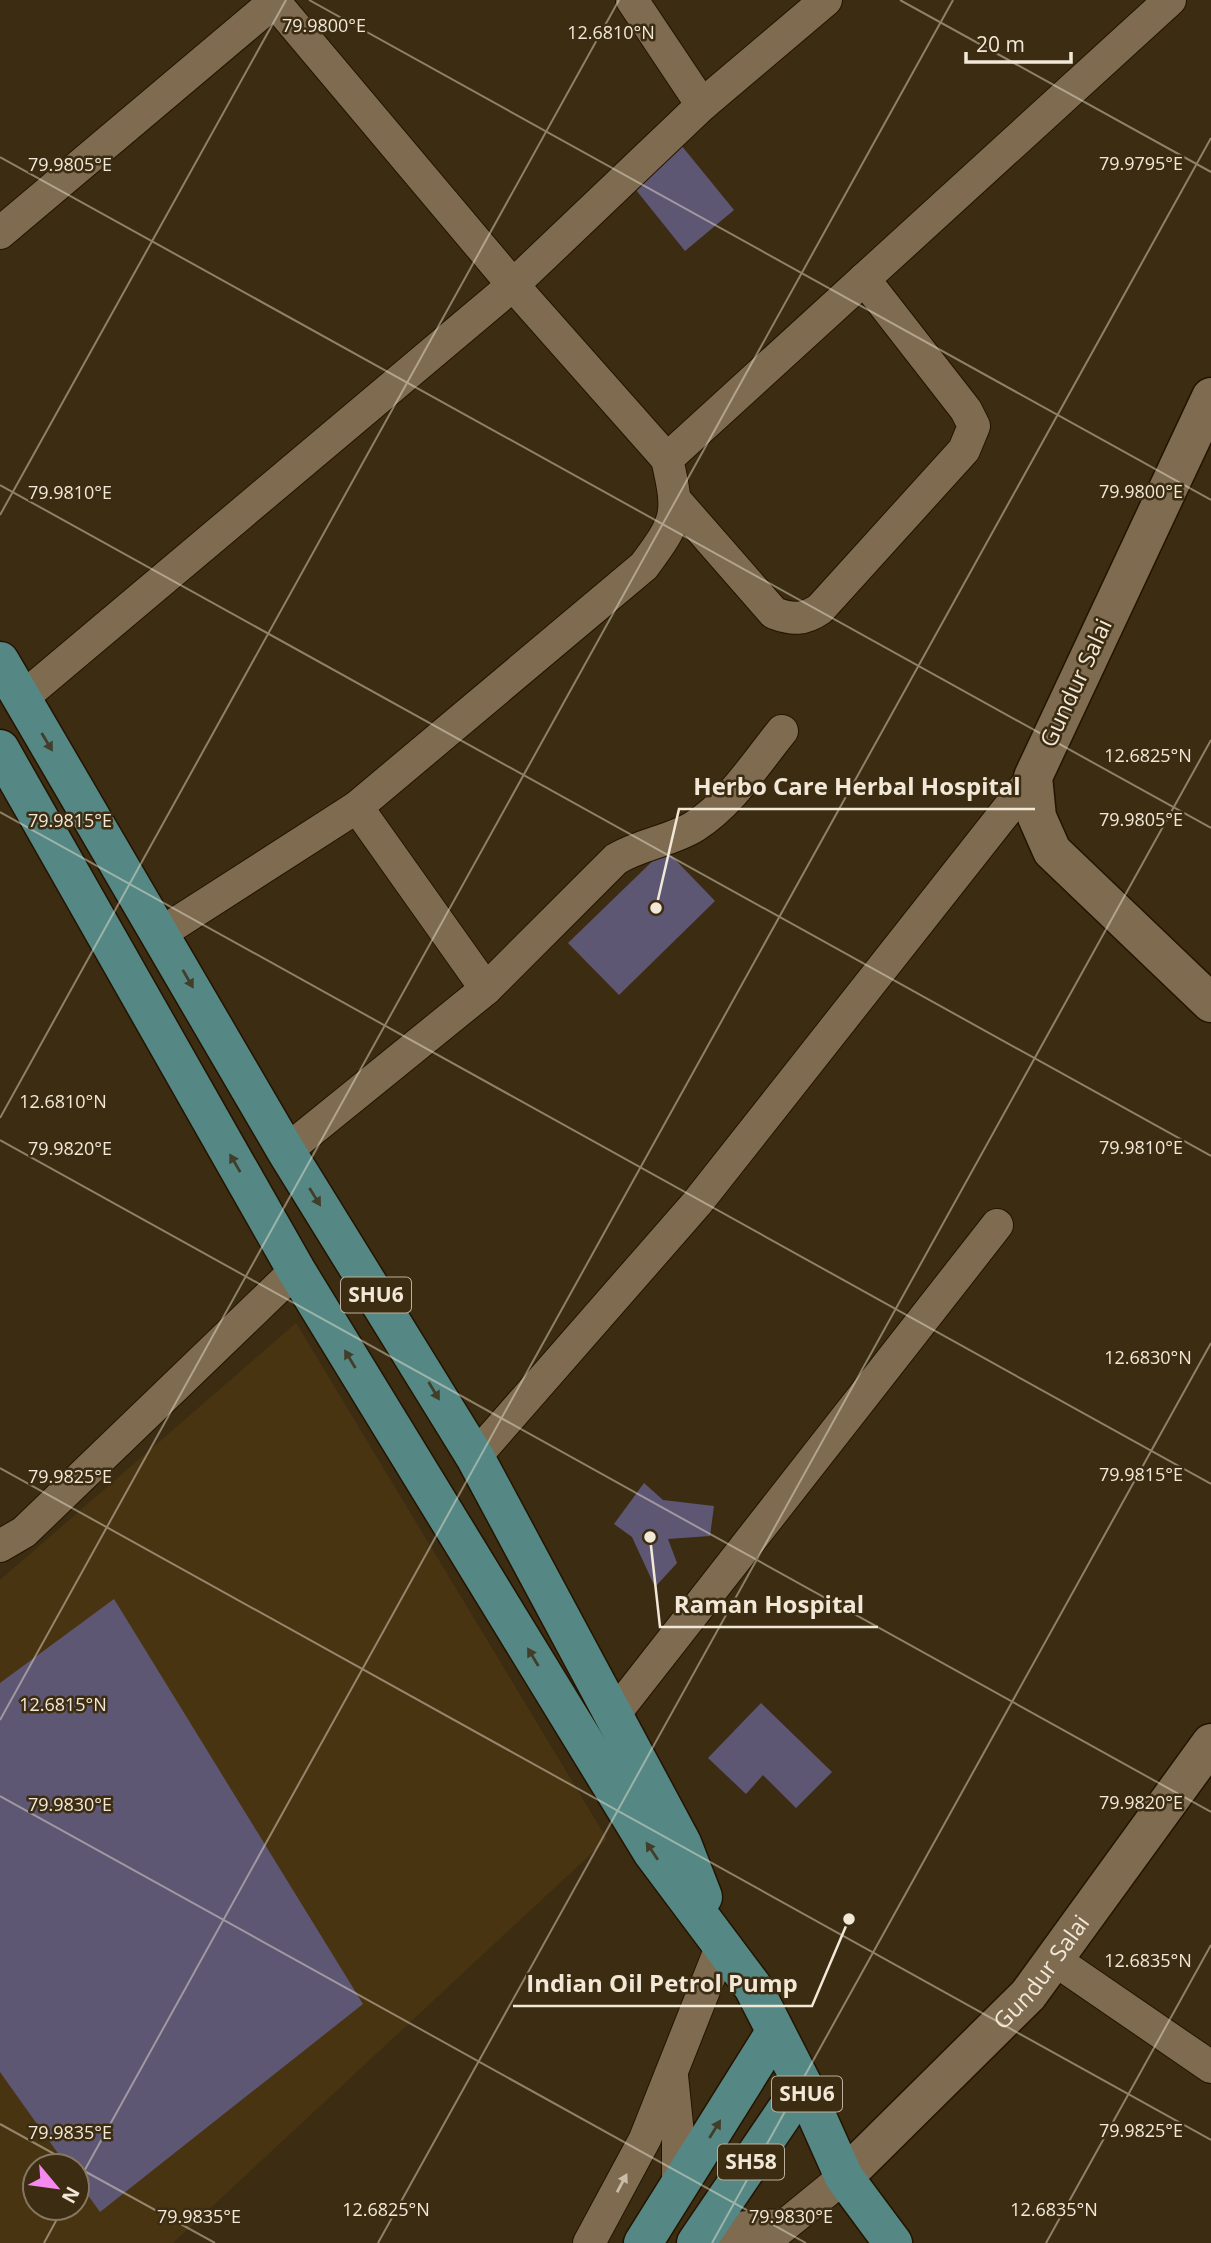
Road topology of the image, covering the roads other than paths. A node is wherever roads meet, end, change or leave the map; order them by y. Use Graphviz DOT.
graph roads {
  1 [pos="632,0"];
  2 [pos="826,0"];
  3 [pos="1170,0"];
  4 [pos="274,1"];
  5 [pos="702,105"];
  6 [pos="0,233"];
  7 [pos="864,279"];
  8 [pos="513,285"];
  9 [pos="1211,397"];
  10 [pos="667,459"];
  11 [pos="677,502"];
  12 [pos="0,661"];
  13 [pos="21,699"];
  14 [pos="782,731"];
  15 [pos="0,750"];
  16 [pos="1033,777"];
  17 [pos="357,807"];
  18 [pos="161,933"];
  19 [pos="486,989"];
  20 [pos="1211,1003"];
  21 [pos="286,1151"];
  22 [pos="997,1225"];
  23 [pos="296,1270"];
  24 [pos="475,1457"];
  25 [pos="0,1546"];
  26 [pos="613,1716"];
  27 [pos="1211,1743"];
  28 [pos="722,1945"];
  29 [pos="1055,1960"];
  30 [pos="775,2032"];
  31 [pos="1211,2067"];
  32 [pos="672,2072"];
  33 [pos="803,2085"];
  34 [pos="844,2176"];
  35 [pos="678,2187"];
  36 [pos="773,2234"];
  37 [pos="697,2242"];
  38 [pos="589,2243"];
  39 [pos="643,2243"];
  40 [pos="892,2243"];
  1 -- 5 [label="street"];
  2 -- 5 [label="street"];
  3 -- 7 [label="street"];
  4 -- 6 [label="street"];
  4 -- 8 [label="street"];
  5 -- 8 [label="street"];
  7 -- 10 [label="street"];
  7 -- 11 [label="street"];
  8 -- 10 [label="street"];
  8 -- 13 [label="street"];
  9 -- 16 [label="street, Gundur Salai"];
  10 -- 11 [label="street"];
  11 -- 17 [label="street"];
  12 -- 13 [label="main road, SHU6"];
  13 -- 18 [label="main road, SHU6, one-way"];
  14 -- 19 [label="street"];
  23 -- 15 [label="main road, SHU6, one-way"];
  16 -- 20 [label="street, Gundur Salai"];
  16 -- 24 [label="street"];
  17 -- 18 [label="street"];
  17 -- 19 [label="street"];
  18 -- 21 [label="main road, SHU6, one-way"];
  19 -- 21 [label="street"];
  21 -- 24 [label="main road, SHU6, one-way"];
  22 -- 26 [label="street"];
  23 -- 25 [label="street"];
  28 -- 23 [label="main road, SHU6, one-way"];
  24 -- 26 [label="main road, SHU6"];
  26 -- 28 [label="main road, SHU6"];
  27 -- 29 [label="street, Gundur Salai"];
  28 -- 30 [label="main road, SHU6"];
  28 -- 32 [label="street"];
  29 -- 31 [label="street"];
  29 -- 34 [label="street, Gundur Salai"];
  30 -- 33 [label="main road, SHU6"];
  35 -- 30 [label="main road, SH58, one-way"];
  32 -- 35 [label="street"];
  38 -- 32 [label="street, one-way"];
  33 -- 34 [label="main road, SHU6"];
  33 -- 37 [label="main road, SH58"];
  34 -- 36 [label="street"];
  34 -- 40 [label="main road, SHU6"];
  35 -- 39 [label="main road, SH58"];
  36 -- 37 [label="street"];
}
